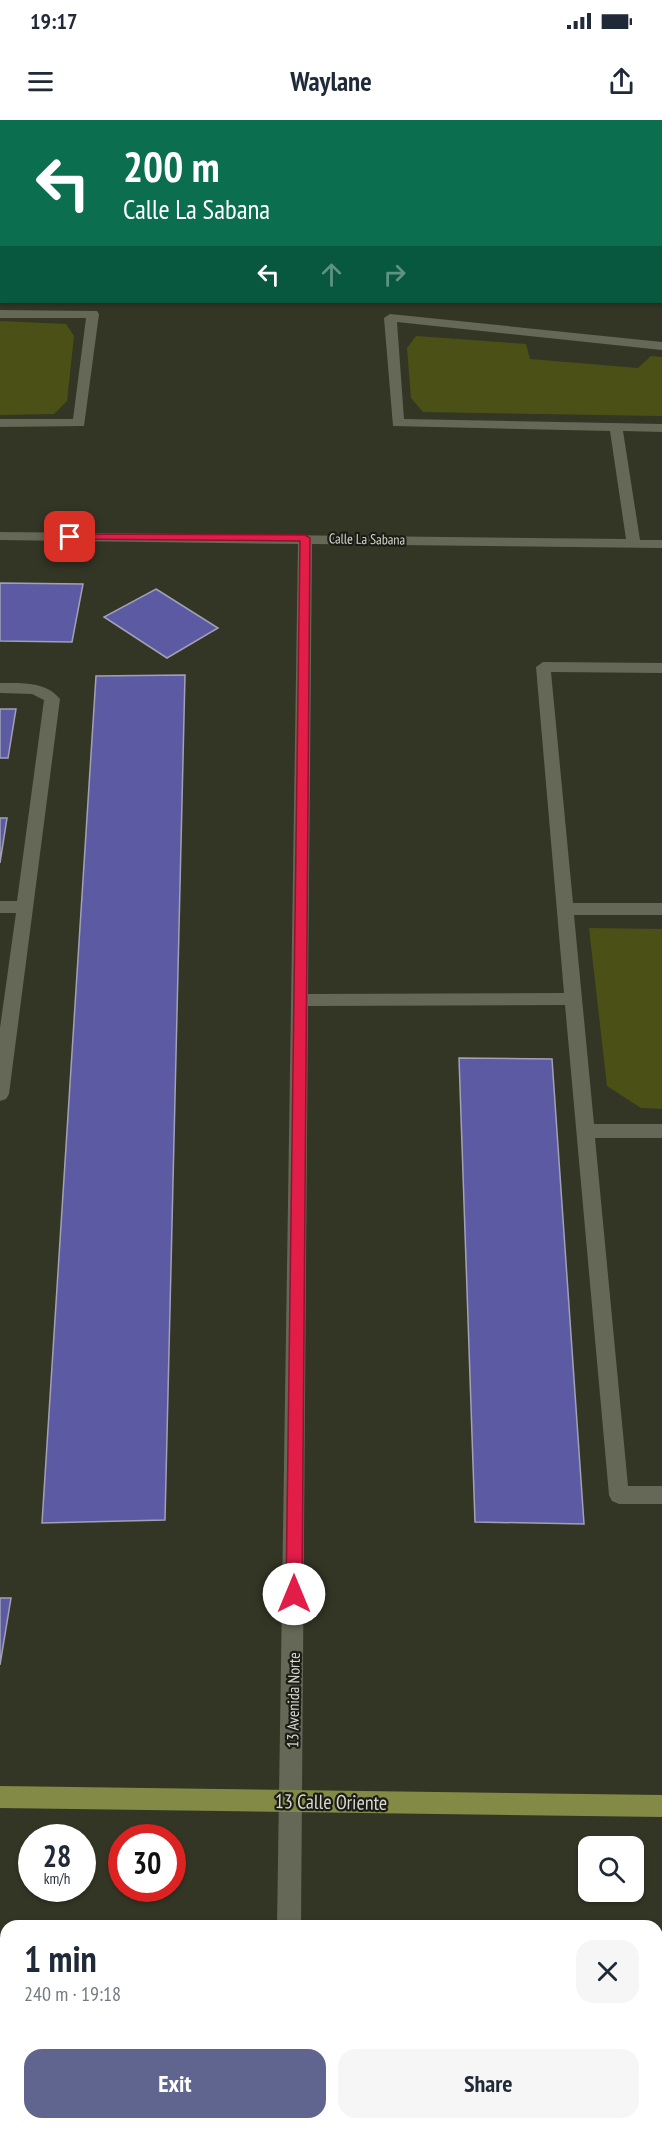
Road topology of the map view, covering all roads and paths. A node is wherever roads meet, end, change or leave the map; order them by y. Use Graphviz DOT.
graph roads {
  1 [pos="0,314"];
  2 [pos="662,346"];
  3 [pos="0,423"];
  4 [pos="616,427"];
  5 [pos="662,428"];
  6 [pos="0,536"];
  7 [pos="305,538"];
  8 [pos="634,543"];
  9 [pos="662,544"];
  10 [pos="662,668"];
  11 [pos="0,688"];
  12 [pos="0,907"];
  13 [pos="25,907"];
  14 [pos="566,909"];
  15 [pos="662,909"];
  16 [pos="574,999"];
  17 [pos="300,1000"];
  18 [pos="0,1094"];
  19 [pos="586,1131"];
  20 [pos="662,1131"];
  21 [pos="662,1496"];
  22 [pos="0,1797"];
  23 [pos="292,1801"];
  24 [pos="662,1806"];
  25 [pos="289,1920"];
  1 -- 3 [label="street"];
  2 -- 4 [label="street"];
  4 -- 5 [label="street"];
  4 -- 8 [label="street"];
  6 -- 7 [label="street, Calle La Sabana"];
  7 -- 8 [label="street, Calle La Sabana"];
  7 -- 17 [label="street, 13 Avenida Norte"];
  8 -- 9 [label="street, Calle La Sabana"];
  10 -- 14 [label="street"];
  11 -- 13 [label="street"];
  12 -- 13 [label="street"];
  13 -- 18 [label="street"];
  14 -- 15 [label="street"];
  14 -- 16 [label="street"];
  16 -- 17 [label="street"];
  16 -- 19 [label="street"];
  17 -- 23 [label="street, 13 Avenida Norte"];
  19 -- 20 [label="street"];
  19 -- 21 [label="street"];
  22 -- 23 [label="main road, 13 Calle Oriente"];
  23 -- 24 [label="main road, 13 Calle Oriente"];
  23 -- 25 [label="street, 13 Avenida Norte"];
}
